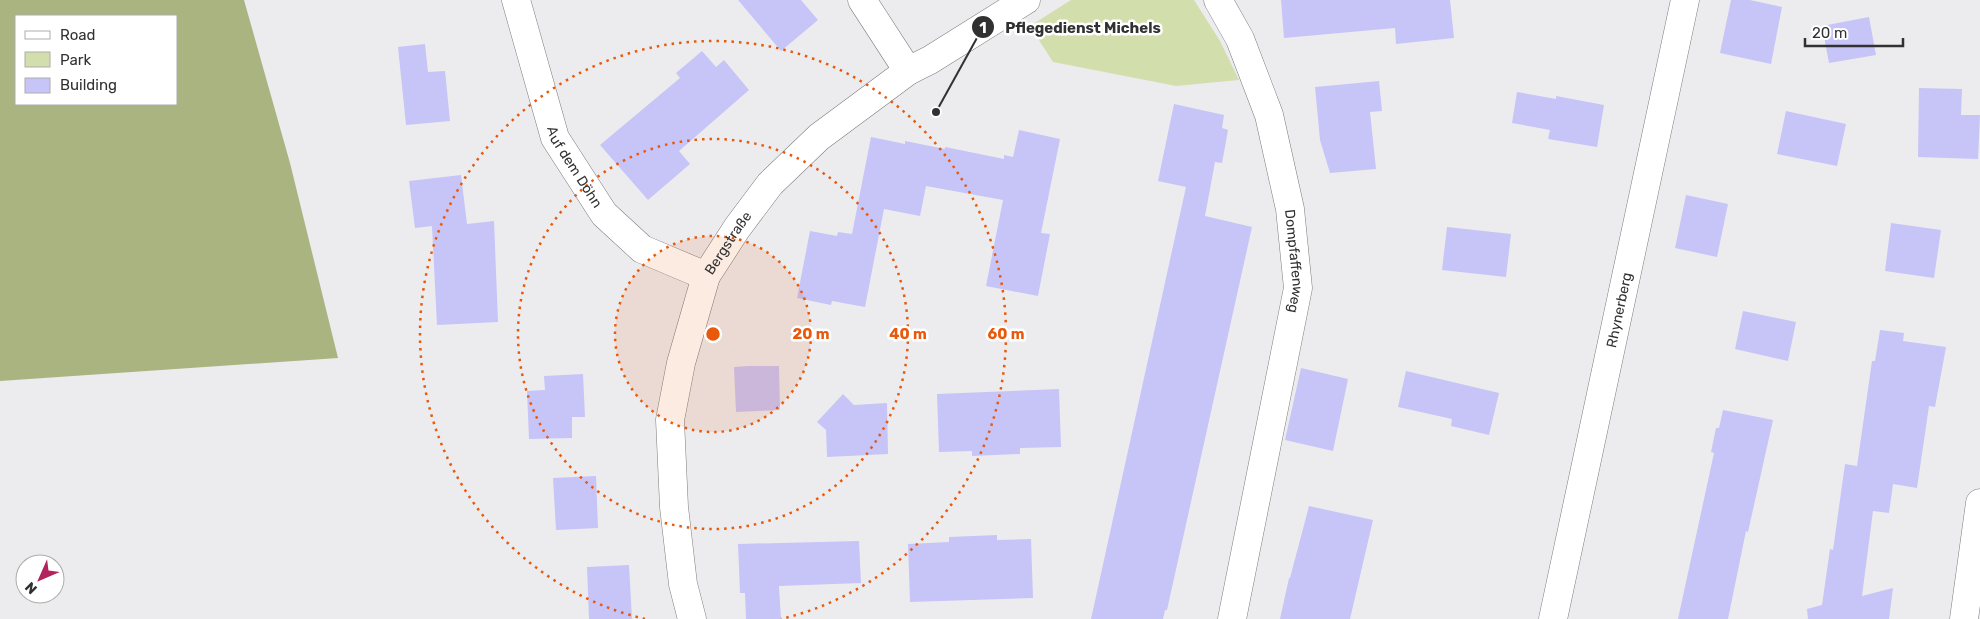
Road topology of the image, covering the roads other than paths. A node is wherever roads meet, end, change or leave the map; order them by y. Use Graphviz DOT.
graph roads {
  1 [pos="516,0"];
  2 [pos="862,0"];
  3 [pos="1026,0"];
  4 [pos="1218,0"];
  5 [pos="1685,0"];
  6 [pos="908,71"];
  7 [pos="706,276"];
  8 [pos="1980,503"];
  9 [pos="692,619"];
  10 [pos="1232,619"];
  11 [pos="1553,619"];
  12 [pos="1964,619"];
  1 -- 7 [label="street, Auf dem Döhn"];
  2 -- 6 [label="street"];
  3 -- 6 [label="street, Bergstraße"];
  4 -- 10 [label="street, Dompfaffenweg"];
  5 -- 11 [label="street, Rhynerberg"];
  6 -- 7 [label="street, Bergstraße"];
  7 -- 9 [label="street, Bergstraße"];
  8 -- 12 [label="street"];
}
